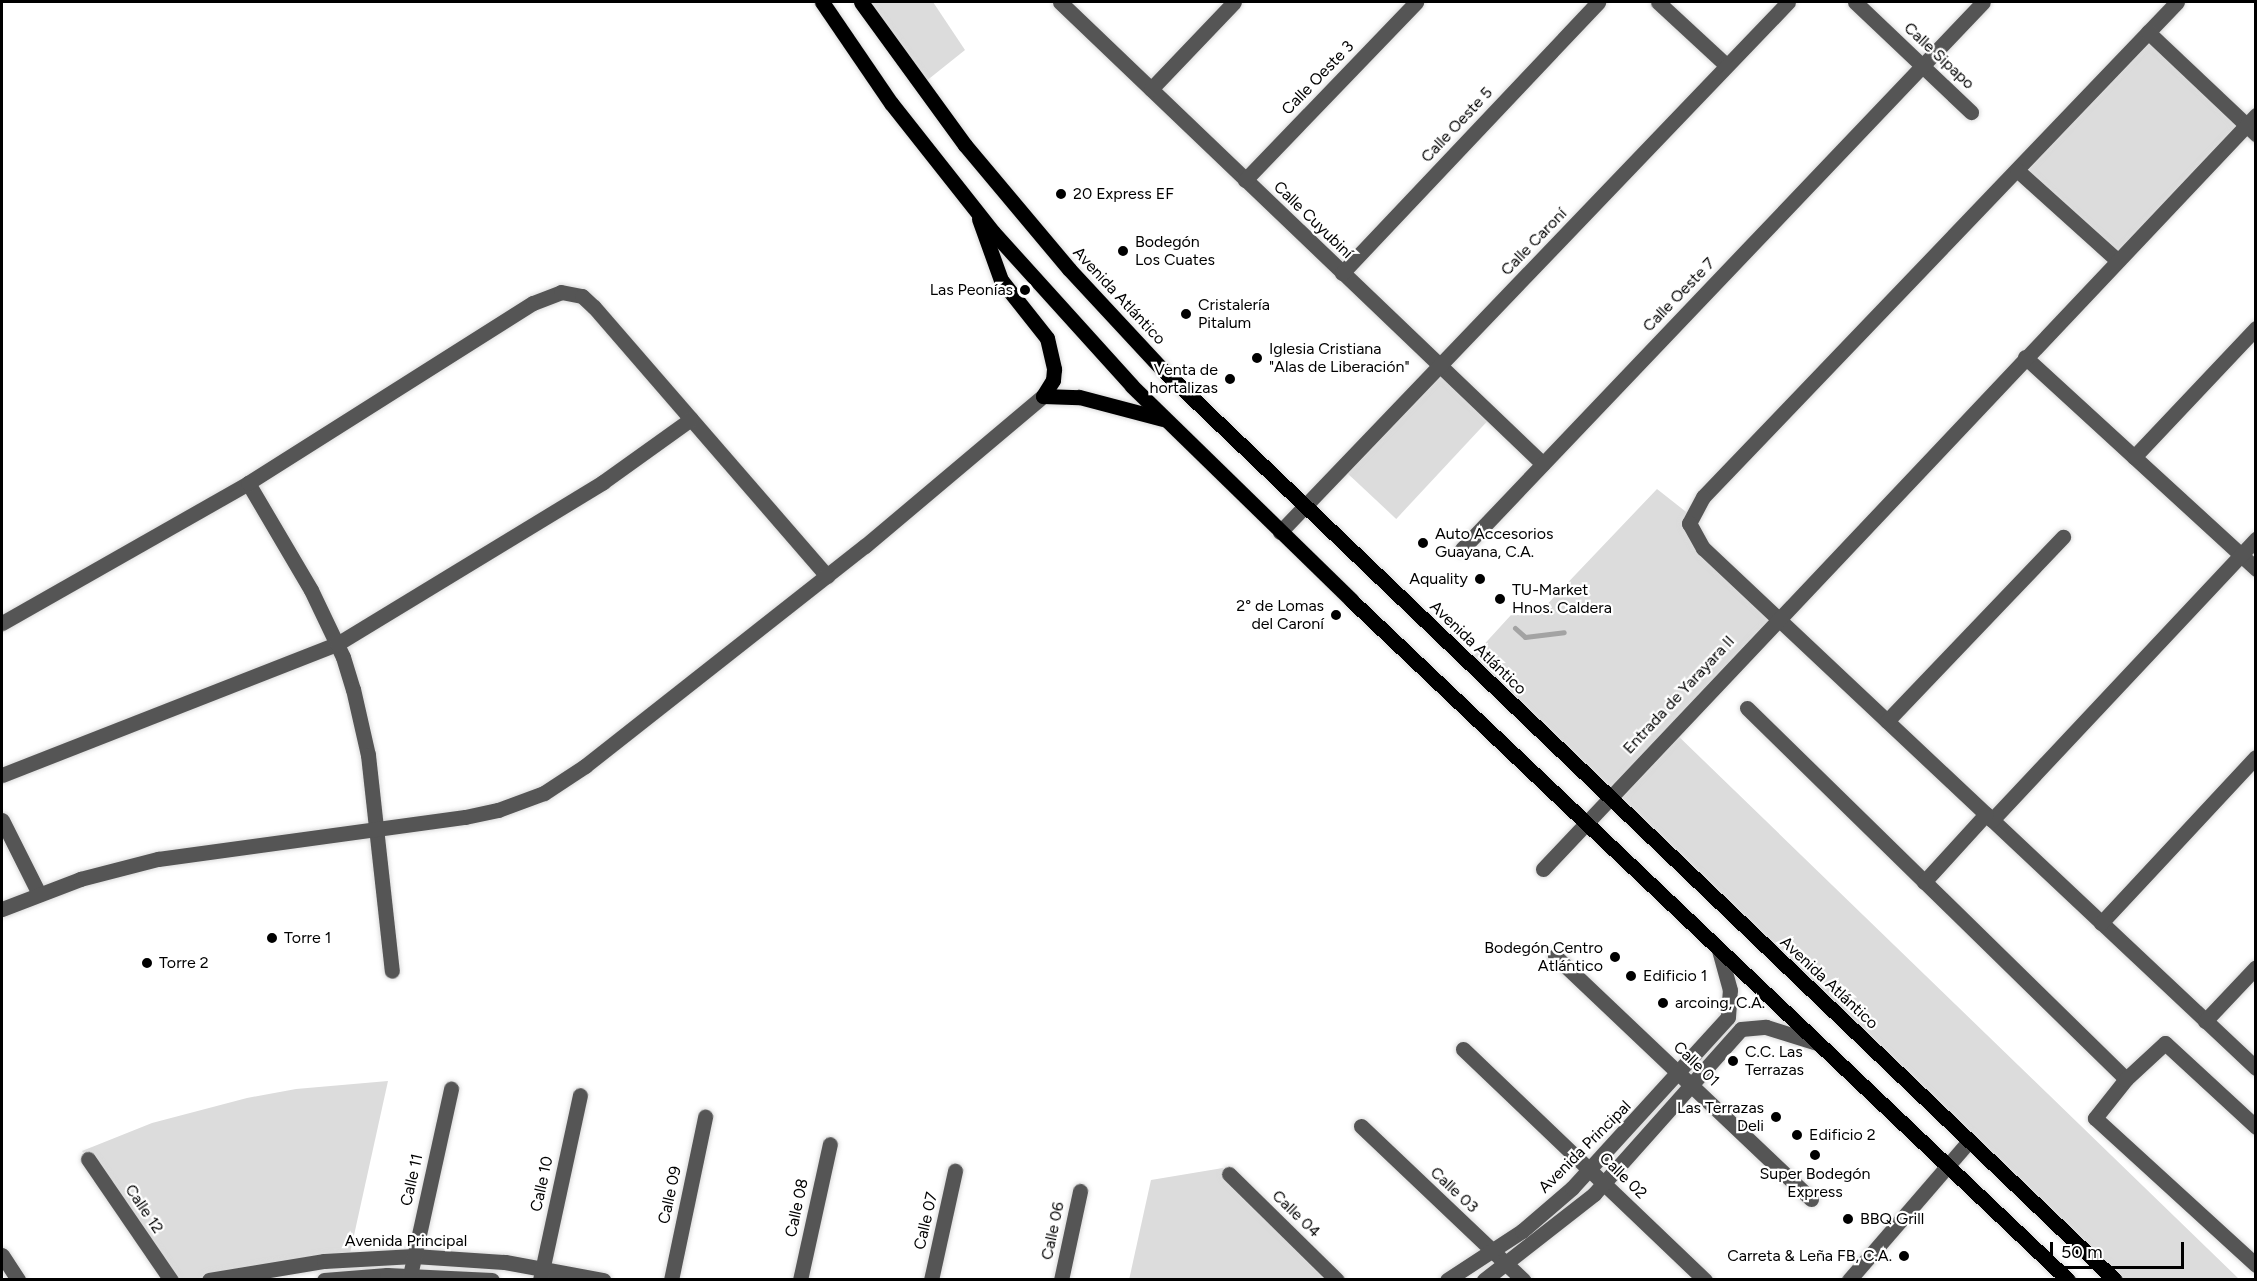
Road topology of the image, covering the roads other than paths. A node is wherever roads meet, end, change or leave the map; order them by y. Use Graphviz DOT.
graph roads {
  1 [pos="822,2"];
  2 [pos="861,2"];
  3 [pos="1060,2"];
  4 [pos="1234,2"];
  5 [pos="1416,2"];
  6 [pos="1598,2"];
  7 [pos="1658,2"];
  8 [pos="1788,2"];
  9 [pos="1855,2"];
  10 [pos="1983,2"];
  11 [pos="2177,2"];
  12 [pos="2148,32"];
  13 [pos="1726,65"];
  14 [pos="1922,65"];
  15 [pos="1151,89"];
  16 [pos="1971,112"];
  17 [pos="2252,124"];
  18 [pos="2016,170"];
  19 [pos="1245,180"];
  20 [pos="976,211"];
  21 [pos="2117,260"];
  22 [pos="1342,273"];
  23 [pos="2256,328"];
  24 [pos="2025,357"];
  25 [pos="1439,366"];
  26 [pos="1043,396"];
  27 [pos="1165,419"];
  28 [pos="691,420"];
  29 [pos="2134,457"];
  30 [pos="1543,464"];
  31 [pos="248,483"];
  32 [pos="1304,506"];
  33 [pos="1280,532"];
  34 [pos="2063,537"];
  35 [pos="2256,538"];
  36 [pos="1462,549"];
  37 [pos="2240,555"];
  38 [pos="2256,569"];
  39 [pos="827,576"];
  40 [pos="1777,617"];
  41 [pos="2,623"];
  42 [pos="337,644"];
  43 [pos="1747,708"];
  44 [pos="1887,721"];
  45 [pos="2256,757"];
  46 [pos="2,775"];
  47 [pos="1608,798"];
  48 [pos="1989,817"];
  49 [pos="2,820"];
  50 [pos="1585,822"];
  51 [pos="378,827"];
  52 [pos="1543,869"];
  53 [pos="1924,882"];
  54 [pos="39,894"];
  55 [pos="2,909"];
  56 [pos="2102,923"];
  57 [pos="1719,950"];
  58 [pos="1555,956"];
  59 [pos="2256,967"];
  60 [pos="392,971"];
  61 [pos="2205,1021"];
  62 [pos="1817,1043"];
  63 [pos="1463,1049"];
  64 [pos="2256,1068"];
  65 [pos="1679,1072"];
  66 [pos="2126,1079"];
  67 [pos="1692,1086"];
  68 [pos="451,1089"];
  69 [pos="580,1095"];
  70 [pos="705,1117"];
  71 [pos="1361,1126"];
  72 [pos="2256,1127"];
  73 [pos="1970,1141"];
  74 [pos="830,1144"];
  75 [pos="88,1159"];
  76 [pos="1947,1165"];
  77 [pos="1591,1170"];
  78 [pos="956,1171"];
  79 [pos="1229,1174"];
  80 [pos="1605,1183"];
  81 [pos="1080,1191"];
  82 [pos="1811,1199"];
  83 [pos="1492,1251"];
  84 [pos="2,1255"];
  85 [pos="414,1256"];
  86 [pos="1506,1264"];
  87 [pos="2256,1265"];
  88 [pos="541,1273"];
  89 [pos="410,1277"];
  90 [pos="18,1280"];
  91 [pos="171,1280"];
  92 [pos="209,1280"];
  93 [pos="324,1280"];
  94 [pos="492,1280"];
  95 [pos="603,1280"];
  96 [pos="671,1280"];
  97 [pos="800,1280"];
  98 [pos="931,1280"];
  99 [pos="1061,1280"];
  100 [pos="1337,1280"];
  101 [pos="1447,1280"];
  102 [pos="1484,1280"];
  103 [pos="1522,1280"];
  104 [pos="1705,1280"];
  105 [pos="1849,1280"];
  106 [pos="2068,1280"];
  107 [pos="2115,1280"];
  1 -- 20 [label="main road"];
  2 -- 32 [label="main road, Avenida Atlántico"];
  3 -- 15 [label="street, Calle Cuyubiní"];
  4 -- 15 [label="street"];
  5 -- 19 [label="street, Calle Oeste 3"];
  6 -- 22 [label="street, Calle Oeste 5"];
  7 -- 13 [label="street"];
  8 -- 13 [label="street, Calle Caroní"];
  9 -- 14 [label="street, Calle Sipapo"];
  10 -- 14 [label="street, Calle Oeste 7"];
  11 -- 12 [label="street"];
  12 -- 17 [label="street"];
  12 -- 18 [label="street"];
  13 -- 25 [label="street, Calle Caroní"];
  14 -- 16 [label="street, Calle Sipapo"];
  14 -- 30 [label="street, Calle Oeste 7"];
  15 -- 19 [label="street, Calle Cuyubiní"];
  17 -- 21 [label="street, Entrada de Yarayara II"];
  18 -- 21 [label="street"];
  18 -- 40 [label="street"];
  19 -- 22 [label="street, Calle Cuyubiní"];
  20 -- 26 [label="main road"];
  20 -- 27 [label="main road"];
  21 -- 24 [label="street, Entrada de Yarayara II"];
  22 -- 25 [label="street, Calle Cuyubiní"];
  23 -- 29 [label="street"];
  24 -- 29 [label="street"];
  24 -- 40 [label="street, Entrada de Yarayara II"];
  25 -- 30 [label="street, Calle Cuyubiní"];
  25 -- 32 [label="street, Calle Caroní"];
  26 -- 27 [label="main road"];
  26 -- 39 [label="street"];
  27 -- 33 [label="main road"];
  28 -- 31 [label="street"];
  28 -- 39 [label="street"];
  28 -- 42 [label="street"];
  29 -- 37 [label="street"];
  30 -- 36 [label="street, Calle Oeste 7"];
  31 -- 41 [label="street"];
  31 -- 42 [label="street"];
  32 -- 33 [label="street, Calle Caroní"];
  32 -- 47 [label="main road, Avenida Atlántico"];
  33 -- 50 [label="main road"];
  34 -- 44 [label="street"];
  35 -- 37 [label="street"];
  37 -- 38 [label="street"];
  37 -- 48 [label="street"];
  39 -- 51 [label="street"];
  40 -- 44 [label="street"];
  40 -- 47 [label="street, Entrada de Yarayara II"];
  42 -- 46 [label="street"];
  42 -- 51 [label="street"];
  43 -- 53 [label="street"];
  44 -- 48 [label="street"];
  45 -- 56 [label="street"];
  47 -- 50 [label="street, Entrada de Yarayara II"];
  47 -- 73 [label="main road, Avenida Atlántico"];
  48 -- 53 [label="street"];
  48 -- 56 [label="street"];
  49 -- 54 [label="street"];
  50 -- 52 [label="street, Entrada de Yarayara II"];
  50 -- 57 [label="main road"];
  51 -- 54 [label="street"];
  51 -- 60 [label="street"];
  53 -- 66 [label="street"];
  54 -- 55 [label="street"];
  56 -- 61 [label="street"];
  57 -- 62 [label="main road"];
  57 -- 65 [label="street, Avenida Principal"];
  58 -- 65 [label="street, Calle 01"];
  59 -- 61 [label="street"];
  61 -- 64 [label="street"];
  62 -- 67 [label="street"];
  62 -- 76 [label="main road"];
  63 -- 77 [label="street, Calle 02"];
  65 -- 67 [label="street, Calle 01"];
  65 -- 77 [label="street, Avenida Principal"];
  66 -- 72 [label="street"];
  66 -- 87 [label="street"];
  67 -- 80 [label="street"];
  67 -- 82 [label="street, Calle 01"];
  68 -- 85 [label="street, Calle 11"];
  69 -- 88 [label="street, Calle 10"];
  70 -- 96 [label="street, Calle 09"];
  71 -- 83 [label="street, Calle 03"];
  73 -- 76 [label="street"];
  73 -- 107 [label="main road, Avenida Atlántico"];
  74 -- 97 [label="street, Calle 08"];
  75 -- 91 [label="street, Calle 12"];
  76 -- 105 [label="street"];
  76 -- 106 [label="main road"];
  77 -- 80 [label="street, Calle 02"];
  77 -- 83 [label="street, Avenida Principal"];
  78 -- 98 [label="street, Calle 07"];
  79 -- 100 [label="street, Calle 04"];
  80 -- 86 [label="street"];
  80 -- 104 [label="street, Calle 02"];
  81 -- 99 [label="street, Calle 06"];
  83 -- 86 [label="street, Calle 03"];
  83 -- 101 [label="street, Avenida Principal"];
  84 -- 90 [label="street"];
  85 -- 88 [label="street, Avenida Principal"];
  85 -- 89 [label="street, Calle 11"];
  85 -- 92 [label="street, Avenida Principal"];
  86 -- 102 [label="street"];
  86 -- 103 [label="street, Calle 03"];
  88 -- 95 [label="street, Avenida Principal"];
  89 -- 93 [label="street, Avenida Principal"];
  89 -- 94 [label="street, Avenida Principal"];
}
